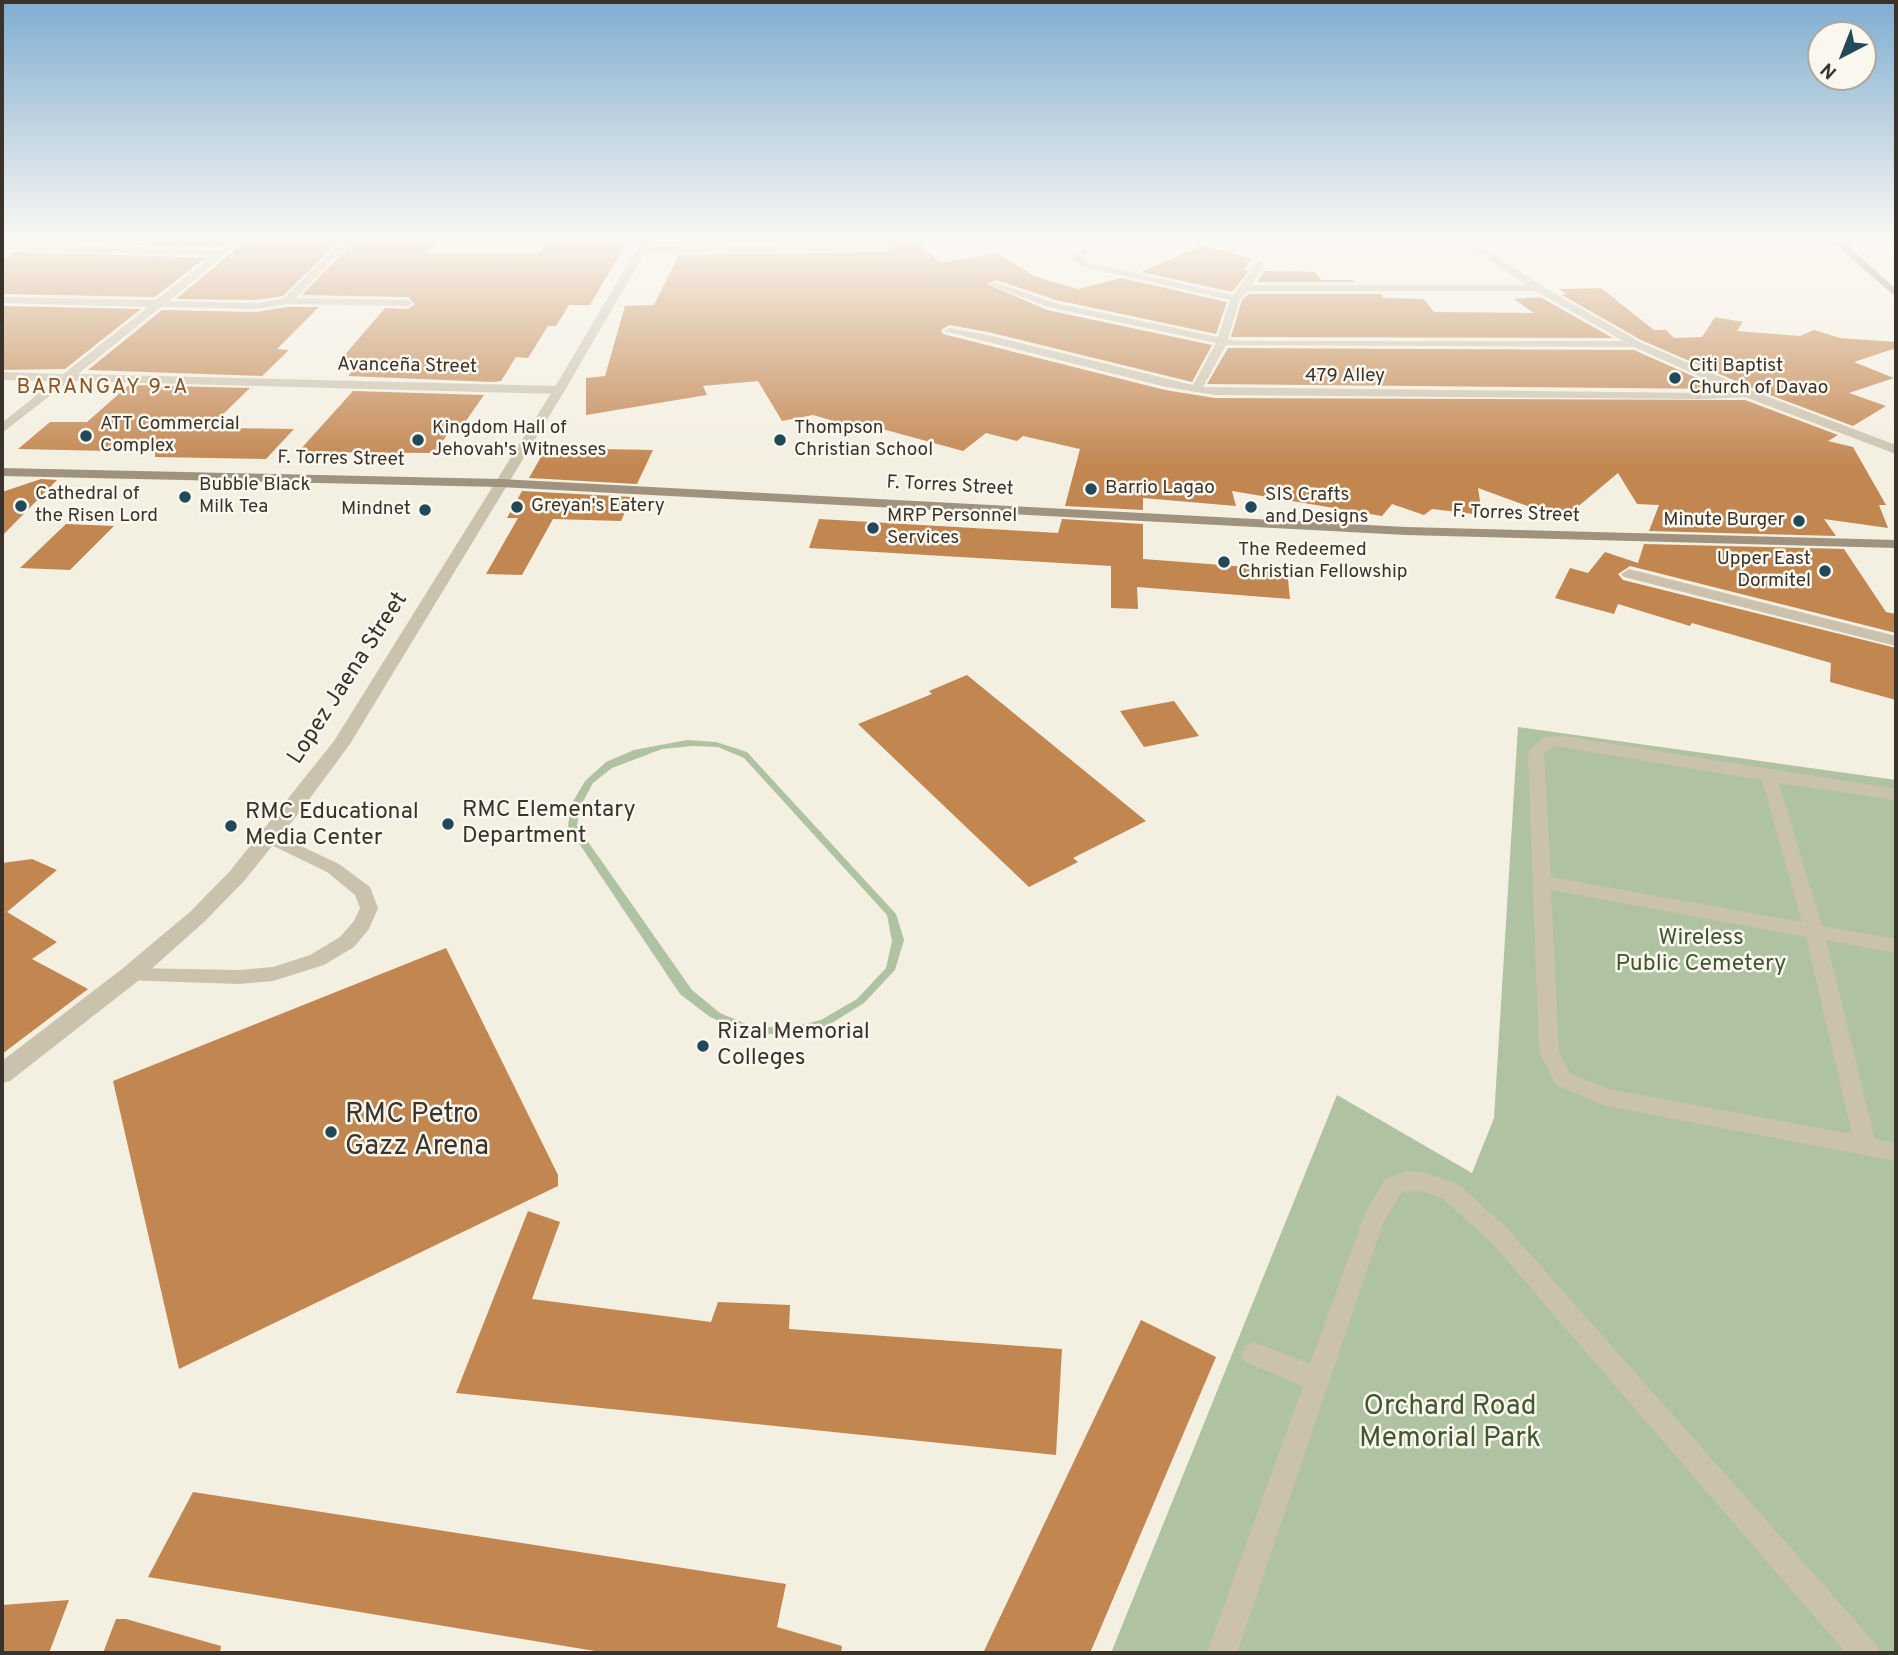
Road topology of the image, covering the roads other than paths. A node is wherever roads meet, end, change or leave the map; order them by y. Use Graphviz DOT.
graph roads {
  1 [pos="144,314"];
  2 [pos="603,314"];
  3 [pos="1094,314"];
  4 [pos="1230,314"];
  5 [pos="1584,314"];
  6 [pos="948,331"];
  7 [pos="1222,342"];
  8 [pos="1636,344"];
  9 [pos="2,376"];
  10 [pos="66,377"];
  11 [pos="559,390"];
  12 [pos="1196,390"];
  13 [pos="1749,394"];
  14 [pos="2,429"];
  15 [pos="1896,450"];
  16 [pos="2,472"];
  17 [pos="500,483"];
  18 [pos="1896,544"];
  19 [pos="1629,574"];
  20 [pos="1896,642"];
  21 [pos="1769,776"];
  22 [pos="1896,793"];
  23 [pos="269,837"];
  24 [pos="1542,882"];
  25 [pos="1815,932"];
  26 [pos="1896,946"];
  27 [pos="130,975"];
  28 [pos="2,1074"];
  29 [pos="1866,1146"];
  30 [pos="1896,1152"];
  31 [pos="1254,1354"];
  32 [pos="1317,1379"];
  33 [pos="1222,1653"];
  34 [pos="1865,1653"];
  1 -- 10 [label="street"];
  2 -- 11 [label="street, Lopez Jaena Street"];
  3 -- 7 [label="lane"];
  4 -- 7 [label="lane"];
  5 -- 8 [label="street"];
  6 -- 12 [label="lane, 479 Alley"];
  7 -- 8 [label="lane"];
  7 -- 12 [label="lane"];
  8 -- 13 [label="street"];
  9 -- 10 [label="street, Avanceña Street"];
  10 -- 11 [label="street, Avanceña Street"];
  10 -- 14 [label="street"];
  11 -- 17 [label="street, Lopez Jaena Street"];
  12 -- 13 [label="lane, 479 Alley"];
  13 -- 15 [label="street"];
  16 -- 17 [label="main road, F. Torres Street"];
  17 -- 18 [label="main road, F. Torres Street"];
  17 -- 23 [label="street, Lopez Jaena Street"];
  19 -- 20 [label="street"];
  21 -- 22 [label="lane"];
  21 -- 24 [label="lane"];
  21 -- 25 [label="lane"];
  23 -- 27 [label="street, Lopez Jaena Street"];
  23 -- 27 [label="lane"];
  24 -- 25 [label="lane"];
  24 -- 29 [label="lane"];
  25 -- 26 [label="lane"];
  25 -- 29 [label="lane"];
  27 -- 28 [label="street, Lopez Jaena Street"];
  29 -- 30 [label="lane"];
  31 -- 32 [label="lane"];
  32 -- 33 [label="lane"];
  32 -- 34 [label="lane"];
}
